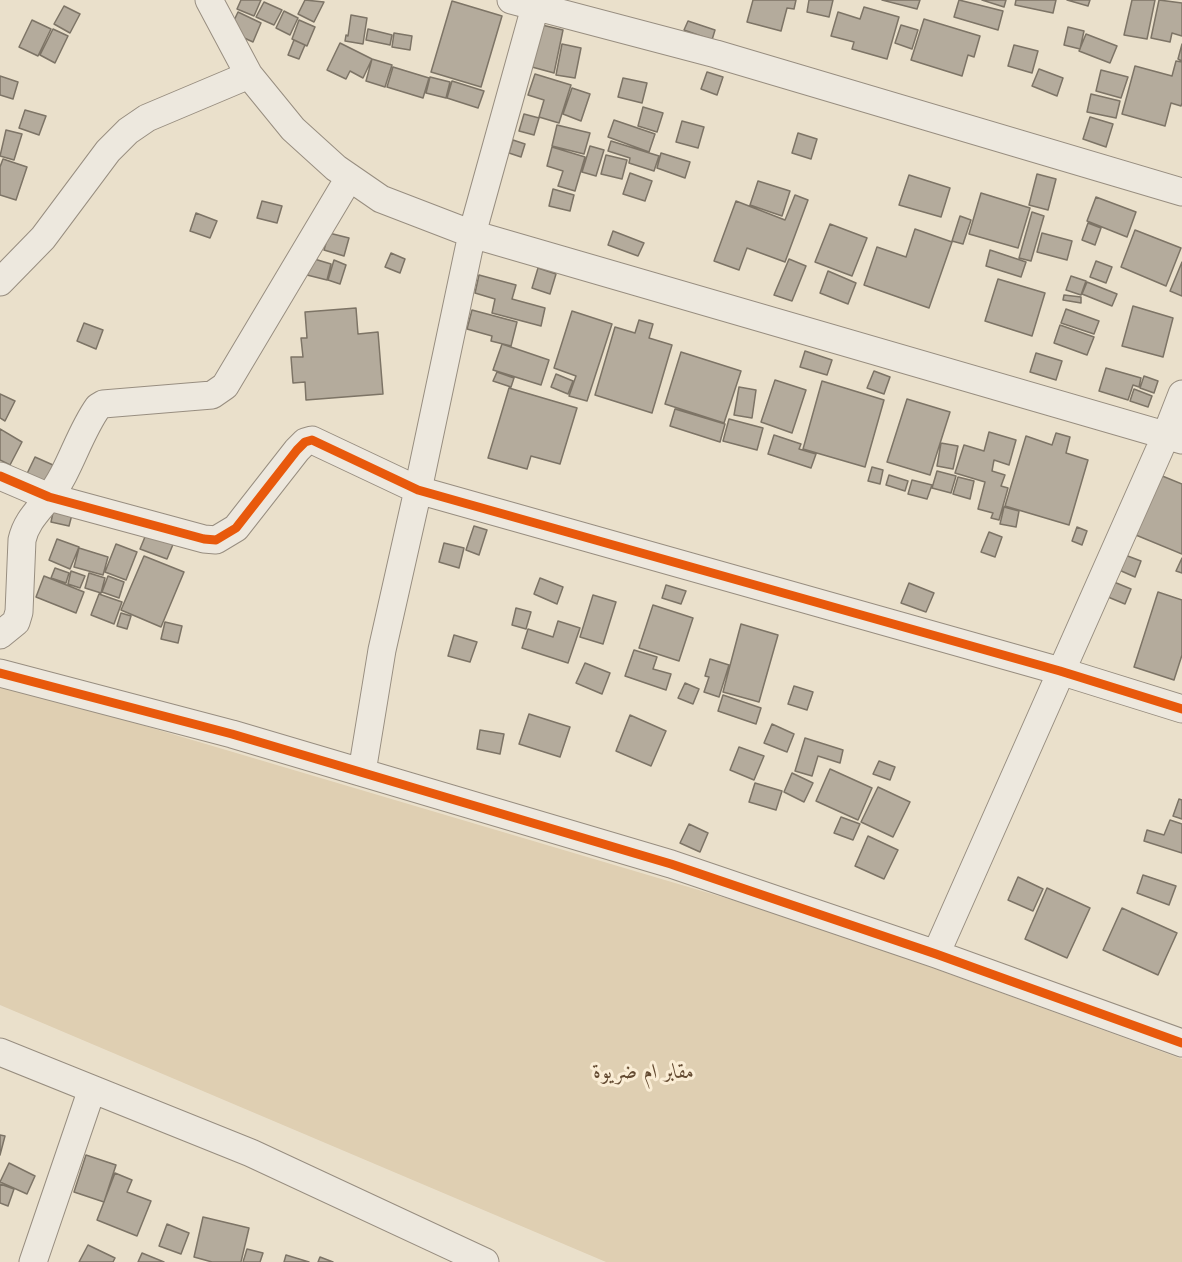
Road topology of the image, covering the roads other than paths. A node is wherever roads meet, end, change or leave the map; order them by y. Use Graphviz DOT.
graph roads {
  1 [pos="209,0"];
  2 [pos="528,3"];
  3 [pos="249,75"];
  4 [pos="349,178"];
  5 [pos="1182,192"];
  6 [pos="472,234"];
  7 [pos="0,282"];
  8 [pos="1182,394"];
  9 [pos="1174,437"];
  10 [pos="0,476"];
  11 [pos="418,490"];
  12 [pos="49,497"];
  13 [pos="0,635"];
  14 [pos="1060,671"];
  15 [pos="0,673"];
  16 [pos="1182,709"];
  17 [pos="362,772"];
  18 [pos="936,954"];
  19 [pos="1182,1043"];
  20 [pos="0,1052"];
  21 [pos="92,1089"];
  22 [pos="454,1255"];
  23 [pos="33,1262"];
  24 [pos="485,1262"];
  1 -- 3 [label="street"];
  2 -- 5 [label="street"];
  2 -- 6 [label="street"];
  3 -- 4 [label="street"];
  3 -- 7 [label="street"];
  4 -- 6 [label="street"];
  4 -- 12 [label="street"];
  6 -- 9 [label="street"];
  6 -- 11 [label="street"];
  8 -- 9 [label="street"];
  9 -- 14 [label="street"];
  10 -- 12 [label="street"];
  11 -- 12 [label="street"];
  11 -- 14 [label="street"];
  11 -- 17 [label="street"];
  12 -- 13 [label="street"];
  14 -- 16 [label="street"];
  14 -- 18 [label="street"];
  15 -- 17 [label="street"];
  17 -- 18 [label="street"];
  18 -- 19 [label="street"];
  20 -- 21 [label="street"];
  21 -- 22 [label="street"];
  21 -- 23 [label="street"];
  22 -- 24 [label="street"];
}
